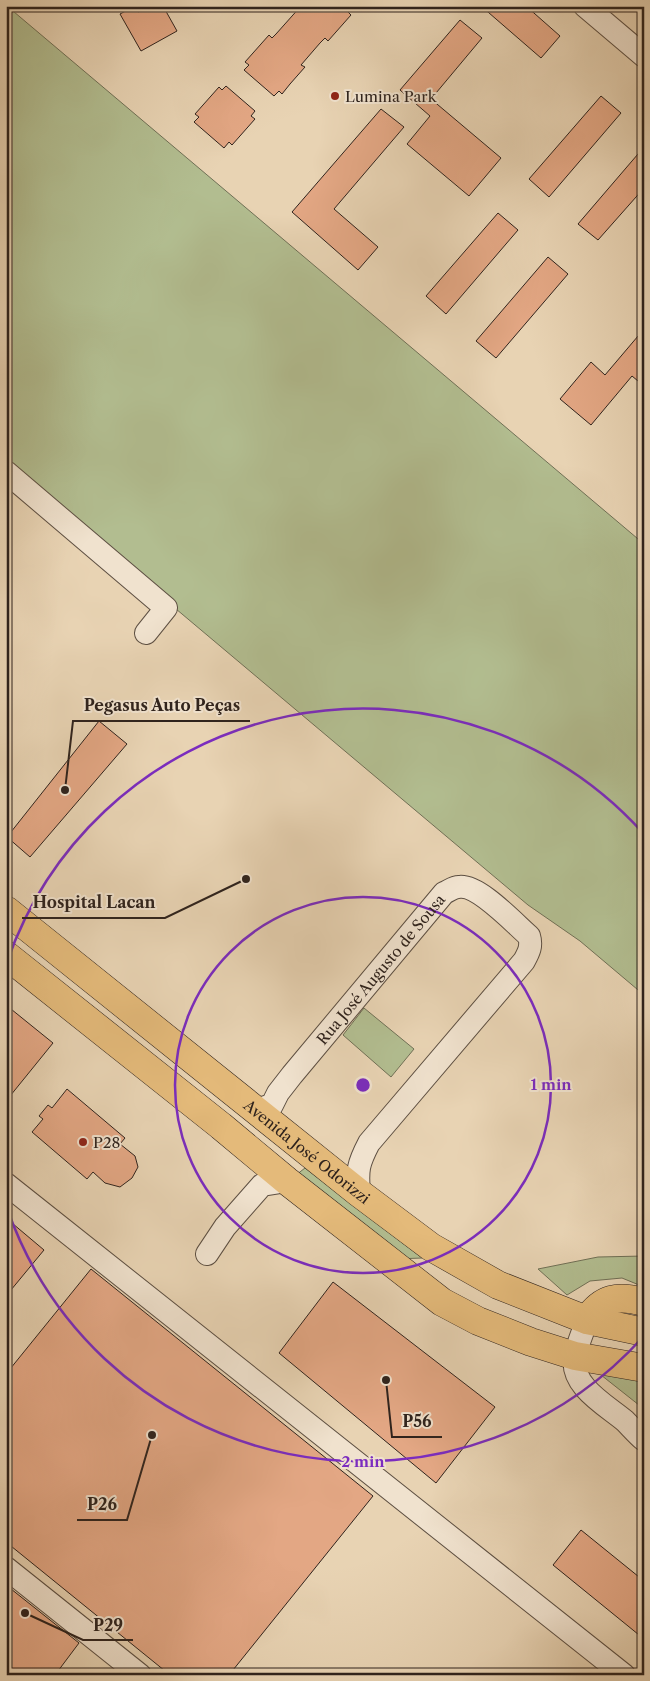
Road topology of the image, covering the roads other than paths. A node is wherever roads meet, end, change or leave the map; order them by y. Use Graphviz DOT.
graph roads {
  1 [pos="569,6"];
  2 [pos="585,6"];
  3 [pos="638,51"];
  4 [pos="6,472"];
  5 [pos="146,633"];
  6 [pos="6,910"];
  7 [pos="6,955"];
  8 [pos="256,1110"];
  9 [pos="263,1174"];
  10 [pos="6,1184"];
  11 [pos="359,1193"];
  12 [pos="207,1254"];
  13 [pos="644,1302"];
  14 [pos="588,1320"];
  15 [pos="644,1332"];
  16 [pos="575,1356"];
  17 [pos="644,1368"];
  18 [pos="635,1425"];
  19 [pos="644,1440"];
  20 [pos="6,1568"];
  21 [pos="140,1675"];
  22 [pos="624,1675"];
  1 -- 3 [label="street"];
  2 -- 3 [label="street"];
  4 -- 5 [label="street"];
  6 -- 8 [label="main road, Avenida José Odorizzi"];
  7 -- 9 [label="main road"];
  8 -- 11 [label="main road, Avenida José Odorizzi"];
  8 -- 11 [label="street, Rua José Augusto de Sousa"];
  9 -- 12 [label="street"];
  9 -- 16 [label="main road"];
  10 -- 22 [label="street"];
  11 -- 14 [label="main road, Avenida José Odorizzi"];
  13 -- 14 [label="main road"];
  14 -- 15 [label="main road, Avenida José Odorizzi"];
  14 -- 16 [label="street"];
  16 -- 17 [label="main road"];
  16 -- 18 [label="street"];
  18 -- 19 [label="street"];
  20 -- 21 [label="street"];
}
